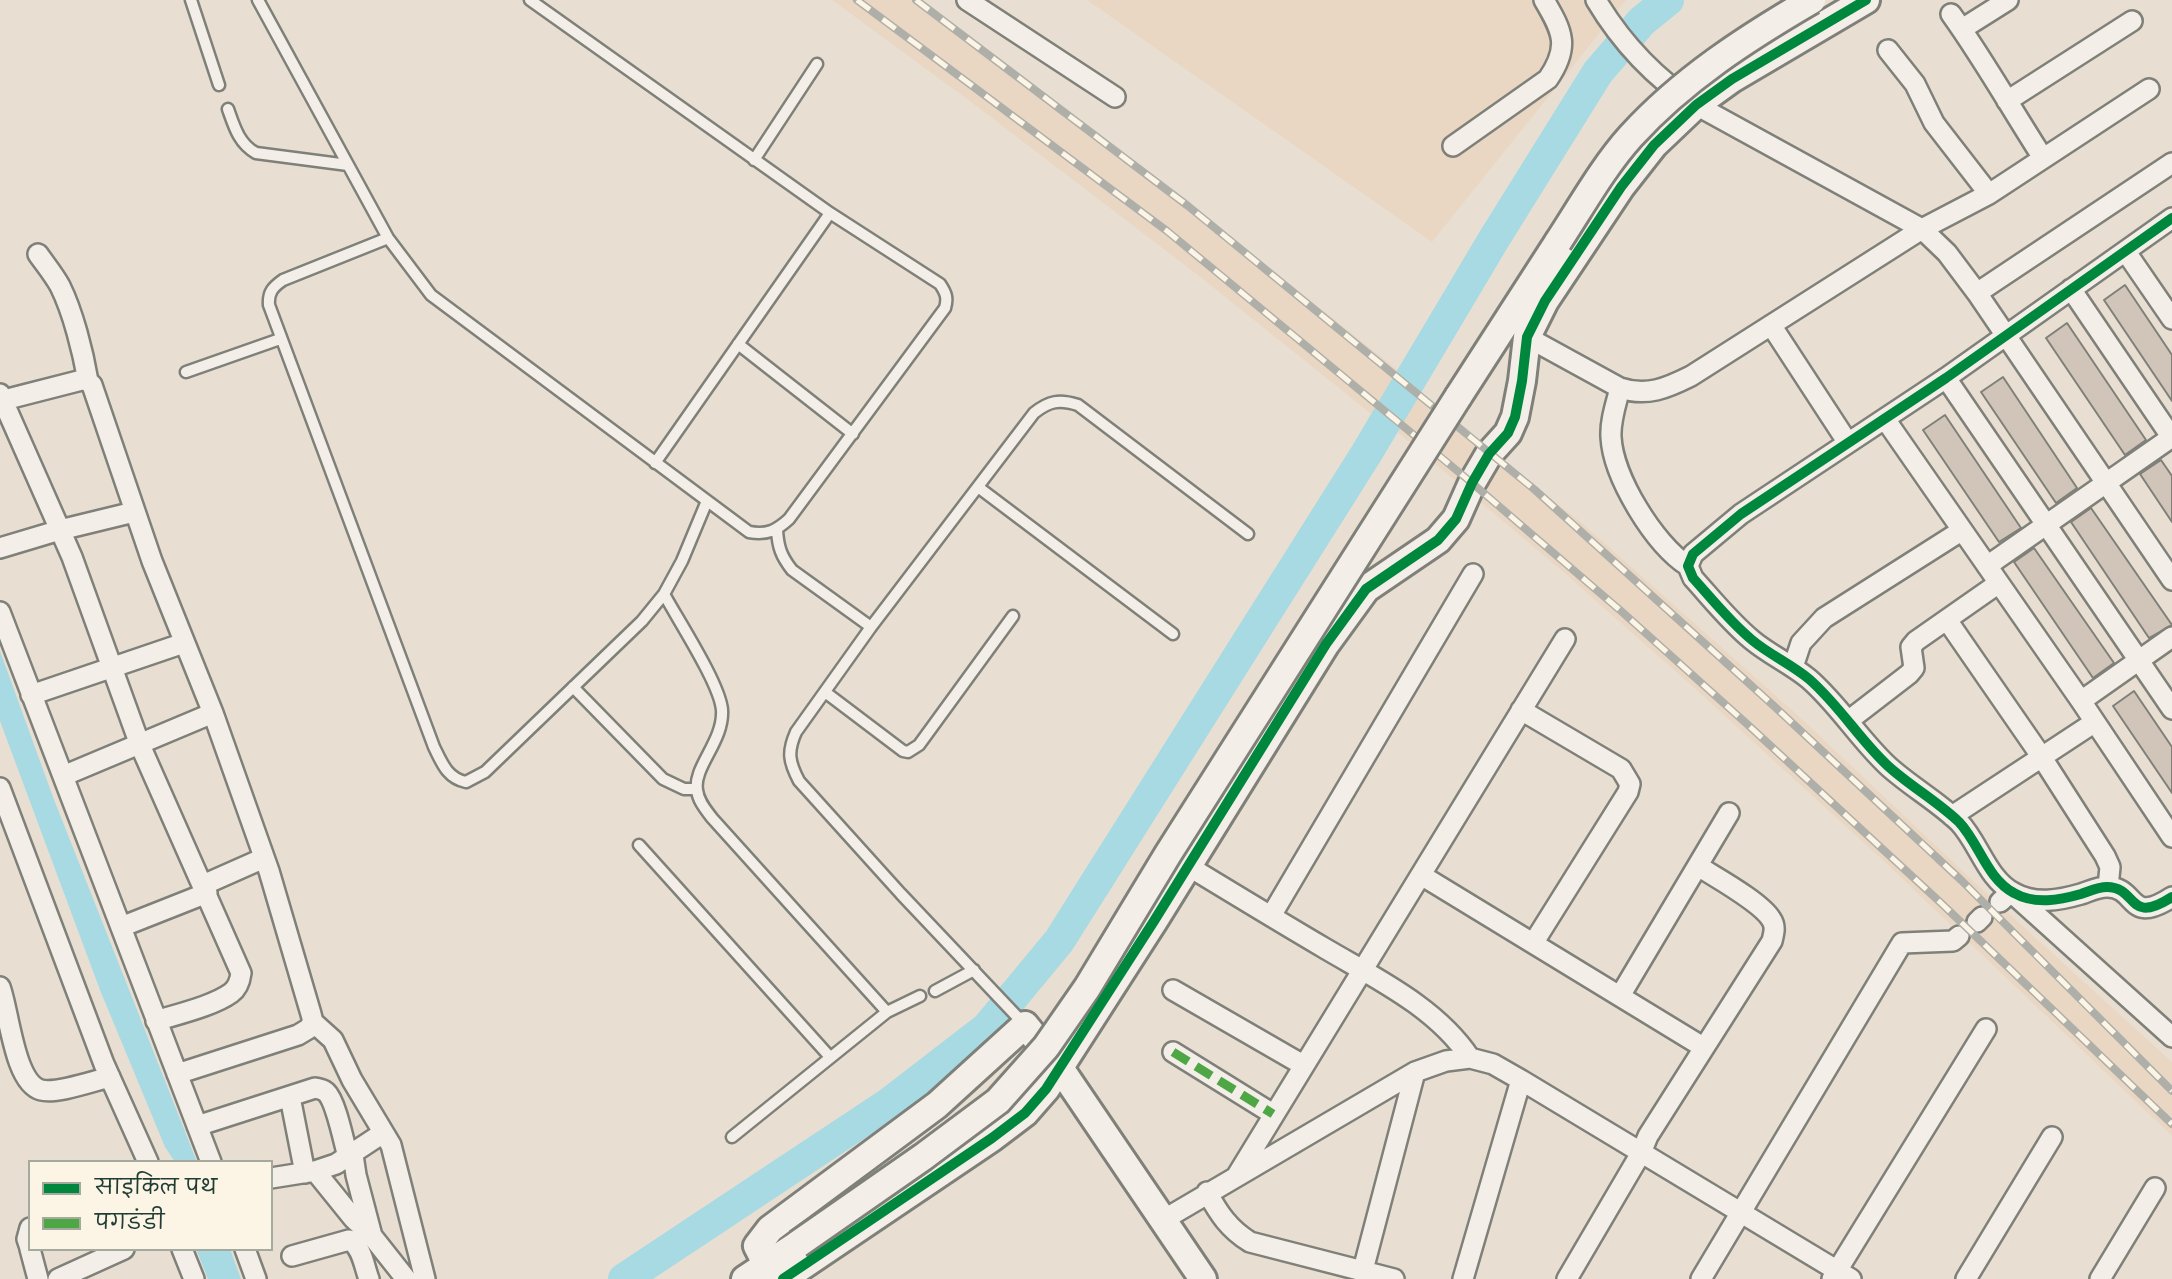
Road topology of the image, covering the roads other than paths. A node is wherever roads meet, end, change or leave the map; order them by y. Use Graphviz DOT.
graph roads {
  1 [pos="191,0"];
  2 [pos="258,0"];
  3 [pos="530,0"];
  4 [pos="967,0"];
  5 [pos="1544,0"];
  6 [pos="1596,0"];
  7 [pos="1812,0"];
  8 [pos="1866,0"];
  9 [pos="2008,0"];
  10 [pos="2132,21"];
  11 [pos="1888,50"];
  12 [pos="817,64"];
  13 [pos="219,85"];
  14 [pos="2149,89"];
  15 [pos="1115,97"];
  16 [pos="2007,101"];
  17 [pos="1696,105"];
  18 [pos="228,109"];
  19 [pos="1453,146"];
  20 [pos="2043,158"];
  21 [pos="754,160"];
  22 [pos="2172,163"];
  23 [pos="348,165"];
  24 [pos="1989,194"];
  25 [pos="830,214"];
  26 [pos="2172,218"];
  27 [pos="1922,229"];
  28 [pos="387,238"];
  29 [pos="2126,252"];
  30 [pos="38,254"];
  31 [pos="2071,289"];
  32 [pos="1977,293"];
  33 [pos="2172,319"];
  34 [pos="1771,325"];
  35 [pos="2006,334"];
  36 [pos="1527,337"];
  37 [pos="280,339"];
  38 [pos="738,344"];
  39 [pos="186,373"];
  40 [pos="1946,378"];
  41 [pos="88,381"];
  42 [pos="1620,388"];
  43 [pos="1,399"];
  44 [pos="1885,419"];
  45 [pos="853,434"];
  46 [pos="2172,438"];
  47 [pos="1848,443"];
  48 [pos="655,463"];
  49 [pos="2106,484"];
  50 [pos="978,487"];
  51 [pos="707,501"];
  52 [pos="134,512"];
  53 [pos="2045,525"];
  54 [pos="60,530"];
  55 [pos="777,530"];
  56 [pos="1961,531"];
  57 [pos="1248,534"];
  58 [pos="0,548"];
  59 [pos="1688,566"];
  60 [pos="1987,566"];
  61 [pos="1473,574"];
  62 [pos="2172,580"];
  63 [pos="1999,583"];
  64 [pos="664,594"];
  65 [pos="0,612"];
  66 [pos="1013,616"];
  67 [pos="1947,620"];
  68 [pos="871,627"];
  69 [pos="1173,634"];
  70 [pos="2172,638"];
  71 [pos="1565,639"];
  72 [pos="184,643"];
  73 [pos="2139,660"];
  74 [pos="1793,667"];
  75 [pos="110,668"];
  76 [pos="573,687"];
  77 [pos="825,692"];
  78 [pos="31,695"];
  79 [pos="2081,701"];
  80 [pos="2172,709"];
  81 [pos="1521,710"];
  82 [pos="213,713"];
  83 [pos="1848,721"];
  84 [pos="2095,722"];
  85 [pos="140,745"];
  86 [pos="2041,757"];
  87 [pos="62,776"];
  88 [pos="0,788"];
  89 [pos="696,789"];
  90 [pos="1729,813"];
  91 [pos="1952,816"];
  92 [pos="2172,837"];
  93 [pos="639,845"];
  94 [pos="264,858"];
  95 [pos="1188,866"];
  96 [pos="1698,866"];
  97 [pos="1420,875"];
  98 [pos="2108,887"];
  99 [pos="205,889"];
  100 [pos="2006,897"];
  101 [pos="2172,897"];
  102 [pos="1271,916"];
  103 [pos="121,927"];
  104 [pos="1959,936"];
  105 [pos="1534,942"];
  106 [pos="974,970"];
  107 [pos="1363,971"];
  108 [pos="0,987"];
  109 [pos="1173,990"];
  110 [pos="935,991"];
  111 [pos="920,996"];
  112 [pos="1620,996"];
  113 [pos="887,1012"];
  114 [pos="1020,1020"];
  115 [pos="156,1021"];
  116 [pos="4,1022"];
  117 [pos="313,1022"];
  118 [pos="1986,1029"];
  119 [pos="2172,1037"];
  120 [pos="1703,1046"];
  121 [pos="1173,1052"];
  122 [pos="830,1057"];
  123 [pos="1471,1058"];
  124 [pos="1303,1065"];
  125 [pos="1060,1068"];
  126 [pos="1415,1072"];
  127 [pos="177,1074"];
  128 [pos="110,1077"];
  129 [pos="1521,1080"];
  130 [pos="289,1097"];
  131 [pos="1273,1114"];
  132 [pos="197,1126"];
  133 [pos="383,1133"];
  134 [pos="732,1137"];
  135 [pos="2052,1137"];
  136 [pos="1640,1153"];
  137 [pos="351,1156"];
  138 [pos="147,1160"];
  139 [pos="210,1160"];
  140 [pos="310,1172"];
  141 [pos="1236,1177"];
  142 [pos="273,1178"];
  143 [pos="2155,1188"];
  144 [pos="1207,1192"];
  145 [pos="1741,1214"];
  146 [pos="1163,1220"];
  147 [pos="372,1236"];
  148 [pos="31,1251"];
  149 [pos="120,1251"];
  150 [pos="183,1251"];
  151 [pos="245,1251"];
  152 [pos="292,1256"];
  153 [pos="1363,1270"];
  154 [pos="767,1276"];
  155 [pos="1840,1276"];
  156 [pos="38,1279"];
  157 [pos="58,1279"];
  158 [pos="194,1279"];
  159 [pos="256,1279"];
  160 [pos="369,1279"];
  161 [pos="405,1279"];
  162 [pos="425,1279"];
  163 [pos="1203,1279"];
  164 [pos="1394,1279"];
  165 [pos="1463,1279"];
  166 [pos="1567,1279"];
  167 [pos="1701,1279"];
  168 [pos="1966,1279"];
  169 [pos="2099,1279"];
  1 -- 13 [label="lane"];
  2 -- 23 [label="lane"];
  3 -- 21 [label="lane"];
  4 -- 15 [label="street"];
  5 -- 19 [label="street"];
  6 -- 17 [label="street"];
  7 -- 154 [label="street, bridge"];
  8 -- 17 [label="street"];
  9 -- 16 [label="street"];
  10 -- 16 [label="street"];
  11 -- 24 [label="street"];
  12 -- 21 [label="lane"];
  14 -- 20 [label="street"];
  16 -- 20 [label="street"];
  17 -- 27 [label="street"];
  17 -- 36 [label="street"];
  18 -- 23 [label="lane"];
  20 -- 24 [label="street"];
  21 -- 25 [label="lane"];
  22 -- 32 [label="street"];
  23 -- 28 [label="lane"];
  24 -- 27 [label="street"];
  25 -- 38 [label="lane"];
  25 -- 45 [label="lane"];
  26 -- 29 [label="street"];
  27 -- 32 [label="street"];
  27 -- 34 [label="street"];
  28 -- 37 [label="lane"];
  28 -- 48 [label="lane"];
  29 -- 31 [label="street"];
  29 -- 33 [label="street"];
  30 -- 41 [label="street"];
  31 -- 35 [label="street"];
  31 -- 46 [label="street"];
  32 -- 35 [label="street"];
  34 -- 42 [label="street"];
  34 -- 47 [label="street"];
  35 -- 40 [label="street"];
  35 -- 49 [label="street"];
  36 -- 42 [label="street"];
  36 -- 95 [label="street"];
  37 -- 39 [label="lane"];
  37 -- 76 [label="lane"];
  38 -- 45 [label="lane"];
  38 -- 48 [label="lane"];
  40 -- 44 [label="street"];
  40 -- 53 [label="street"];
  41 -- 43 [label="street"];
  41 -- 52 [label="street"];
  42 -- 59 [label="street"];
  43 -- 54 [label="street"];
  44 -- 47 [label="street"];
  44 -- 56 [label="street"];
  45 -- 55 [label="lane"];
  46 -- 49 [label="street"];
  47 -- 59 [label="street"];
  48 -- 51 [label="lane"];
  49 -- 53 [label="street"];
  49 -- 62 [label="street"];
  50 -- 57 [label="lane"];
  50 -- 68 [label="lane"];
  50 -- 69 [label="lane"];
  51 -- 55 [label="lane"];
  51 -- 64 [label="lane"];
  52 -- 54 [label="street"];
  52 -- 72 [label="street"];
  53 -- 60 [label="street"];
  53 -- 73 [label="street"];
  54 -- 58 [label="street"];
  54 -- 75 [label="street"];
  55 -- 68 [label="lane"];
  56 -- 60 [label="street"];
  56 -- 74 [label="street"];
  59 -- 74 [label="street"];
  60 -- 63 [label="street"];
  61 -- 102 [label="street"];
  63 -- 67 [label="street"];
  63 -- 79 [label="street"];
  64 -- 76 [label="lane"];
  64 -- 89 [label="lane"];
  65 -- 78 [label="street"];
  66 -- 77 [label="lane"];
  67 -- 83 [label="street"];
  67 -- 86 [label="street"];
  68 -- 77 [label="lane"];
  70 -- 73 [label="street"];
  71 -- 81 [label="street"];
  72 -- 75 [label="street"];
  72 -- 82 [label="street"];
  73 -- 79 [label="street"];
  73 -- 80 [label="street"];
  74 -- 83 [label="street"];
  75 -- 78 [label="street"];
  75 -- 85 [label="street"];
  76 -- 89 [label="lane"];
  77 -- 106 [label="lane"];
  78 -- 87 [label="street"];
  79 -- 84 [label="street"];
  81 -- 97 [label="street"];
  81 -- 105 [label="street"];
  82 -- 85 [label="street"];
  82 -- 94 [label="street"];
  83 -- 91 [label="street"];
  84 -- 86 [label="street"];
  84 -- 92 [label="street"];
  85 -- 87 [label="street"];
  85 -- 99 [label="street"];
  86 -- 91 [label="street"];
  86 -- 98 [label="street"];
  87 -- 103 [label="street"];
  88 -- 128 [label="street"];
  89 -- 113 [label="lane"];
  90 -- 96 [label="street"];
  91 -- 100 [label="street"];
  93 -- 122 [label="lane"];
  94 -- 99 [label="street"];
  94 -- 117 [label="street"];
  95 -- 102 [label="street"];
  95 -- 125 [label="street"];
  96 -- 112 [label="street"];
  96 -- 120 [label="street"];
  97 -- 105 [label="street"];
  97 -- 107 [label="street"];
  98 -- 100 [label="street"];
  98 -- 101 [label="street"];
  99 -- 103 [label="street"];
  99 -- 115 [label="street"];
  100 -- 119 [label="street"];
  102 -- 107 [label="street"];
  103 -- 115 [label="street"];
  104 -- 145 [label="street"];
  105 -- 112 [label="street"];
  106 -- 110 [label="lane"];
  106 -- 114 [label="lane"];
  107 -- 123 [label="street"];
  107 -- 124 [label="street"];
  108 -- 116 [label="street"];
  109 -- 124 [label="street"];
  111 -- 113 [label="lane"];
  112 -- 120 [label="street"];
  113 -- 122 [label="lane"];
  114 -- 125 [label="street"];
  114 -- 154 [label="street"];
  115 -- 127 [label="street"];
  116 -- 128 [label="street"];
  117 -- 127 [label="street"];
  117 -- 133 [label="street"];
  118 -- 155 [label="street"];
  120 -- 136 [label="street"];
  121 -- 131 [label="street"];
  122 -- 134 [label="lane"];
  123 -- 126 [label="street"];
  123 -- 129 [label="street"];
  124 -- 131 [label="street"];
  125 -- 146 [label="street"];
  125 -- 154 [label="street"];
  126 -- 141 [label="street"];
  126 -- 153 [label="street"];
  127 -- 132 [label="street"];
  128 -- 138 [label="street"];
  129 -- 136 [label="street"];
  129 -- 165 [label="street"];
  130 -- 132 [label="street"];
  130 -- 137 [label="street"];
  130 -- 140 [label="street"];
  131 -- 141 [label="street"];
  132 -- 139 [label="street"];
  133 -- 137 [label="street"];
  133 -- 162 [label="street"];
  135 -- 168 [label="street"];
  136 -- 145 [label="street"];
  136 -- 166 [label="street"];
  137 -- 140 [label="street"];
  137 -- 147 [label="street"];
  140 -- 142 [label="street"];
  140 -- 147 [label="street"];
  141 -- 144 [label="street"];
  143 -- 169 [label="street"];
  144 -- 146 [label="street"];
  144 -- 153 [label="street"];
  145 -- 155 [label="street"];
  145 -- 167 [label="street"];
  146 -- 163 [label="street"];
  147 -- 161 [label="street"];
  148 -- 156 [label="street"];
  149 -- 157 [label="street"];
  150 -- 158 [label="street"];
  151 -- 159 [label="street"];
  152 -- 160 [label="street"];
  153 -- 164 [label="street"];
}
